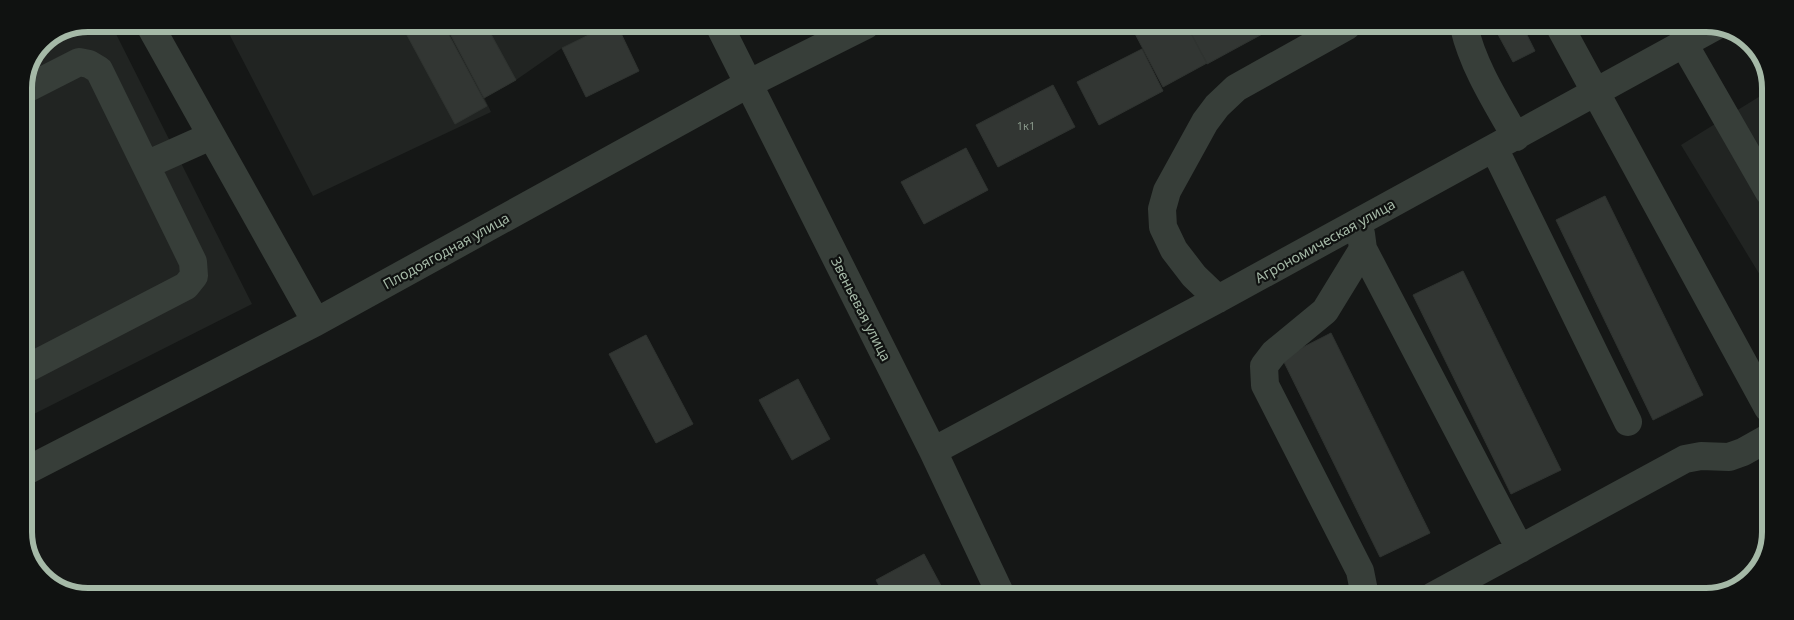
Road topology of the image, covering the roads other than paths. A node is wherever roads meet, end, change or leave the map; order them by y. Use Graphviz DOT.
graph roads {
  1 [pos="154,32"];
  2 [pos="722,32"];
  3 [pos="852,32"];
  4 [pos="1336,32"];
  5 [pos="1465,32"];
  6 [pos="1563,32"];
  7 [pos="1705,32"];
  8 [pos="1684,44"];
  9 [pos="748,84"];
  10 [pos="32,86"];
  11 [pos="1596,93"];
  12 [pos="210,136"];
  13 [pos="1505,143"];
  14 [pos="146,165"];
  15 [pos="1761,178"];
  16 [pos="1359,223"];
  17 [pos="1363,250"];
  18 [pos="1218,299"];
  19 [pos="316,322"];
  20 [pos="33,366"];
  21 [pos="1762,396"];
  22 [pos="1628,422"];
  23 [pos="1762,441"];
  24 [pos="932,451"];
  25 [pos="33,467"];
  26 [pos="1520,549"];
  27 [pos="998,588"];
  28 [pos="1363,588"];
  29 [pos="1448,588"];
  1 -- 12 [label="street"];
  2 -- 9 [label="street, Звеньевая улица"];
  3 -- 9 [label="street, Плодоягодная улица"];
  4 -- 18 [label="street"];
  5 -- 13 [label="street"];
  6 -- 11 [label="street"];
  7 -- 8 [label="street, Агрономическая улица"];
  8 -- 11 [label="street, Агрономическая улица"];
  8 -- 15 [label="street"];
  9 -- 19 [label="street, Плодоягодная улица"];
  9 -- 24 [label="street, Звеньевая улица"];
  10 -- 14 [label="street"];
  11 -- 13 [label="street, Агрономическая улица"];
  11 -- 21 [label="street"];
  12 -- 14 [label="street"];
  12 -- 19 [label="street"];
  13 -- 16 [label="street, Агрономическая улица"];
  13 -- 22 [label="street"];
  14 -- 20 [label="street"];
  16 -- 17 [label="street"];
  16 -- 18 [label="street, Агрономическая улица"];
  17 -- 26 [label="street"];
  17 -- 28 [label="street"];
  18 -- 24 [label="street, Агрономическая улица"];
  19 -- 25 [label="street, Плодоягодная улица"];
  23 -- 26 [label="street"];
  24 -- 27 [label="street, Звеньевая улица"];
  26 -- 29 [label="street"];
}
